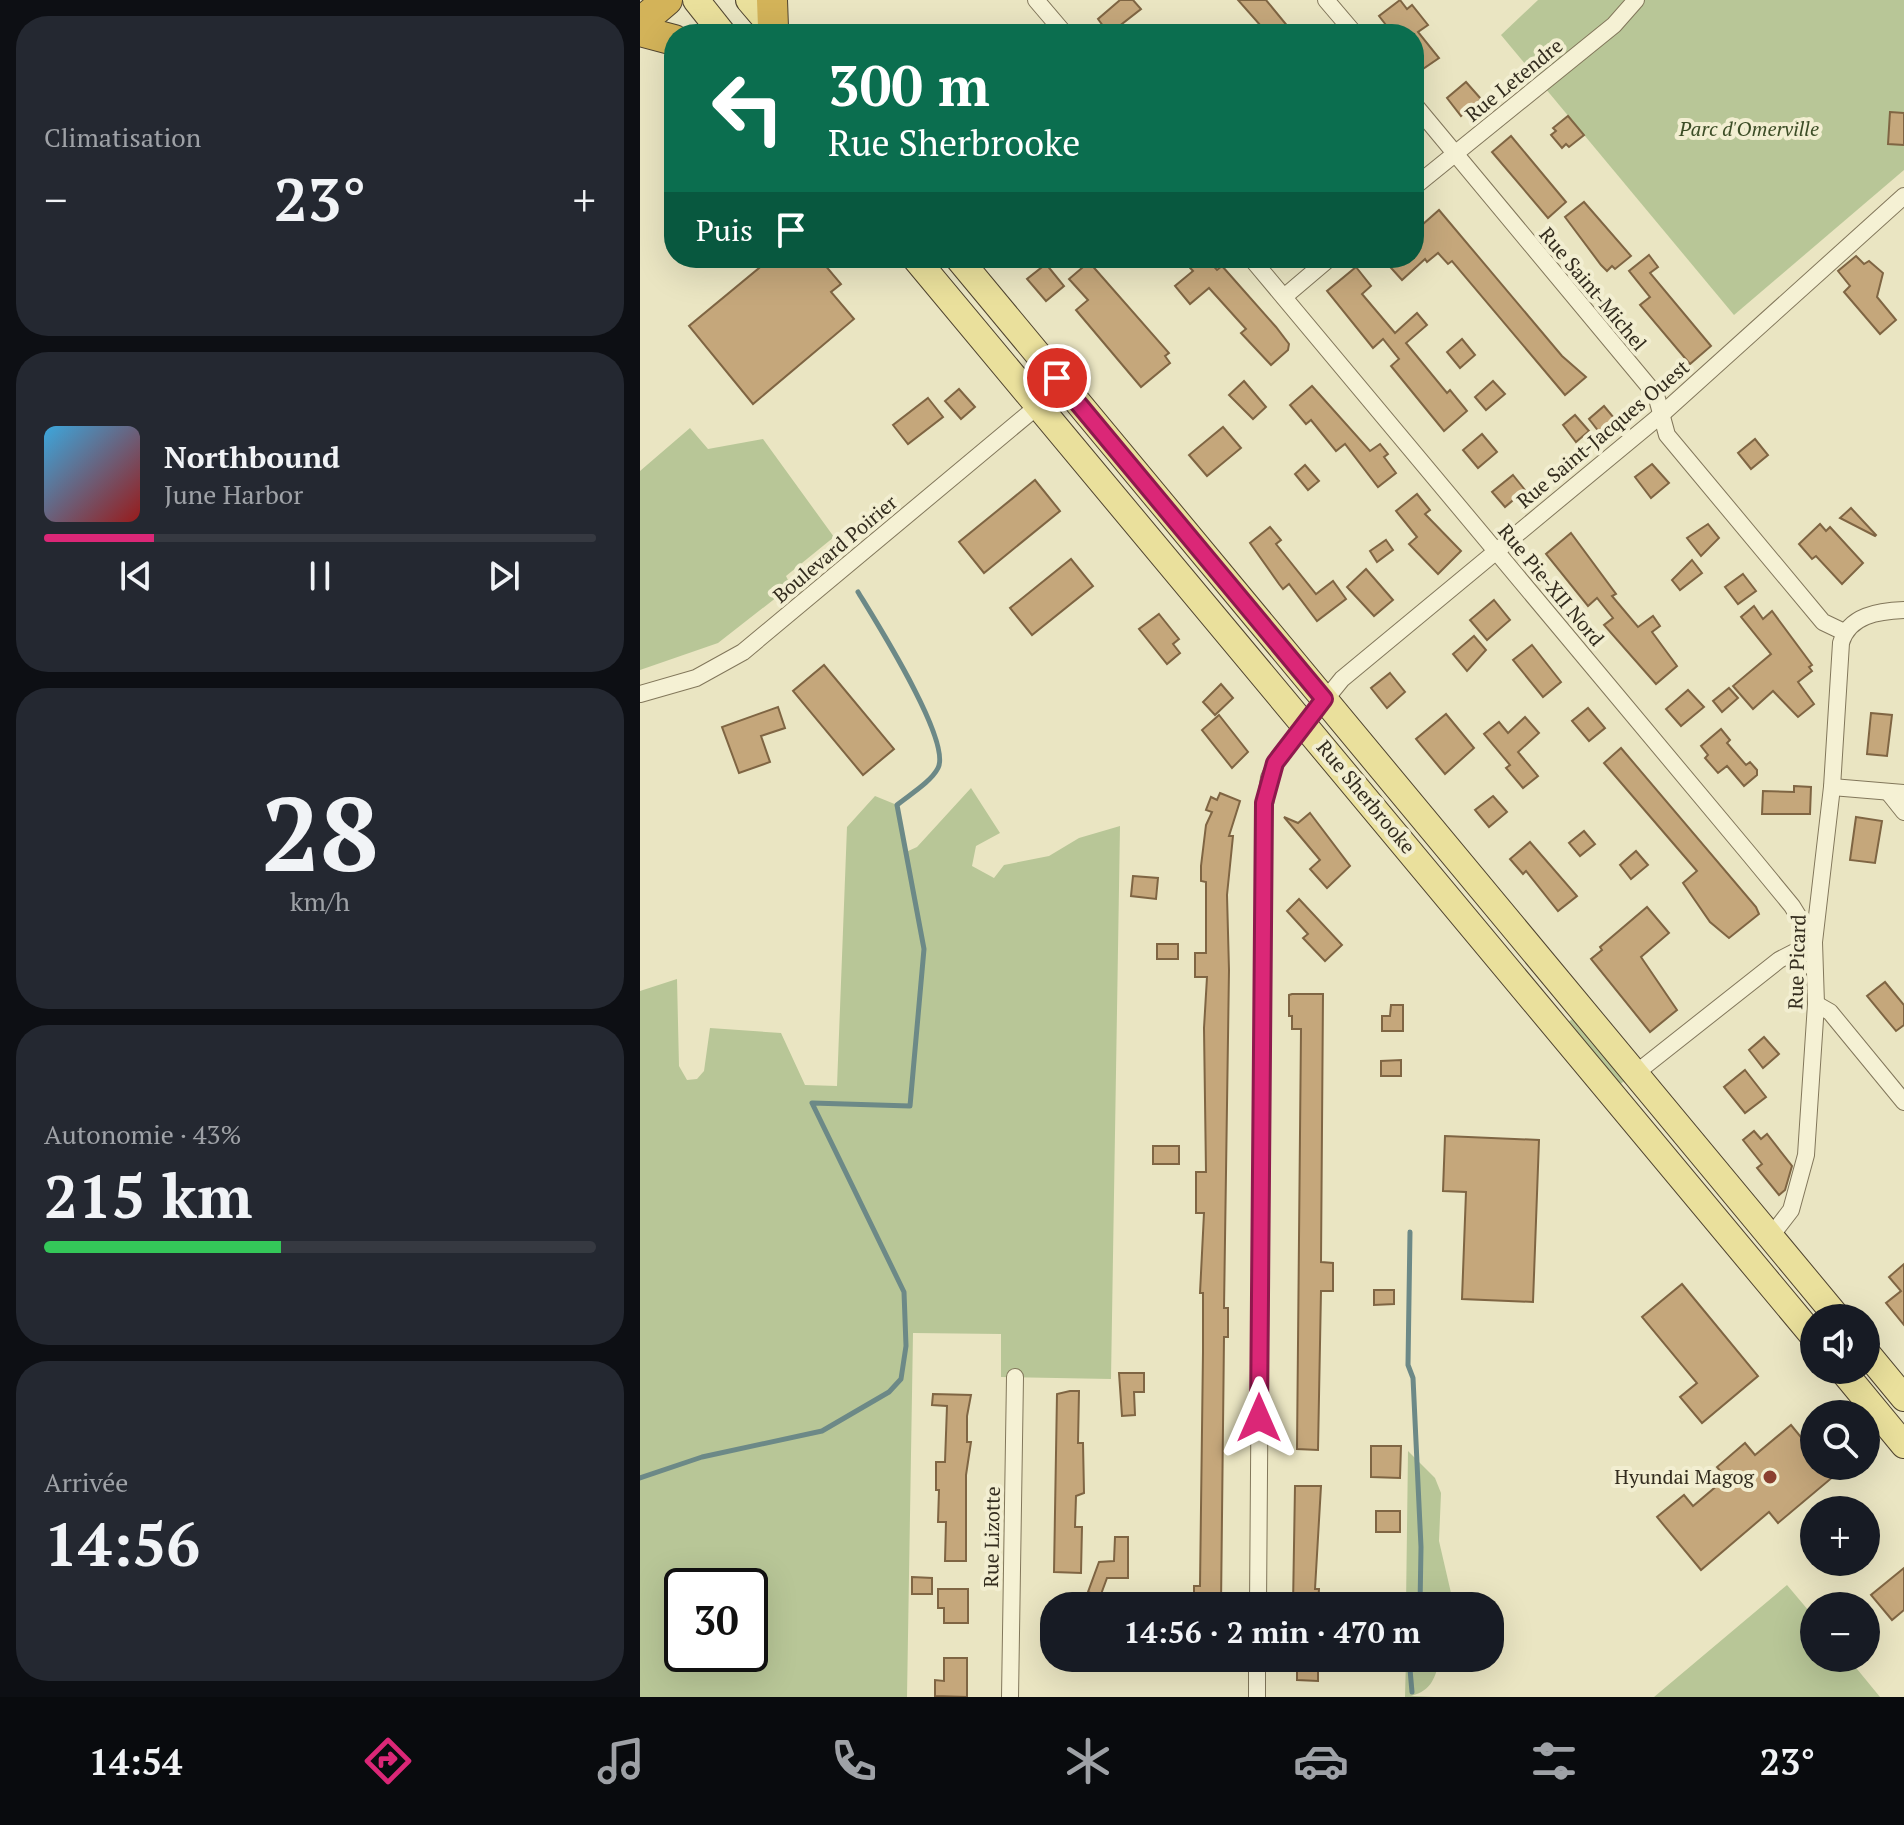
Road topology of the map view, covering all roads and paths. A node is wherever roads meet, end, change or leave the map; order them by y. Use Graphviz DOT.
graph roads {
  1 [pos="667,0"];
  2 [pos="696,0"];
  3 [pos="749,0"];
  4 [pos="1036,0"];
  5 [pos="1326,0"];
  6 [pos="1636,0"];
  7 [pos="774,20"];
  8 [pos="640,23"];
  9 [pos="715,24"];
  10 [pos="1056,24"];
  11 [pos="1346,24"];
  12 [pos="640,31"];
  13 [pos="664,37"];
  14 [pos="1424,116"];
  15 [pos="1454,153"];
  16 [pos="1424,178"];
  17 [pos="1904,196"];
  18 [pos="923,268"];
  19 [pos="966,268"];
  20 [pos="1259,268"];
  21 [pos="1318,268"];
  22 [pos="1284,297"];
  23 [pos="1039,405"];
  24 [pos="1662,414"];
  25 [pos="1496,550"];
  26 [pos="1904,610"];
  27 [pos="1844,632"];
  28 [pos="640,694"];
  29 [pos="1324,699"];
  30 [pos="1304,723"];
  31 [pos="1832,787"];
  32 [pos="1896,792"];
  33 [pos="1904,812"];
  34 [pos="1814,942"];
  35 [pos="1816,1004"];
  36 [pos="1636,1073"];
  37 [pos="1904,1102"];
  38 [pos="1771,1236"];
  39 [pos="1827,1304"];
  40 [pos="1800,1320"];
  41 [pos="1880,1369"];
  42 [pos="1015,1377"];
  43 [pos="1854,1384"];
  44 [pos="1904,1398"];
  45 [pos="1904,1445"];
  46 [pos="1258,1592"];
  47 [pos="1257,1672"];
  48 [pos="1010,1697"];
  49 [pos="1257,1697"];
  1 -- 8 [label="highway"];
  2 -- 9 [label="main road"];
  3 -- 7 [label="main road"];
  4 -- 10 [label="street"];
  5 -- 11 [label="street"];
  6 -- 15 [label="street, Rue Letendre"];
  12 -- 13 [label="highway"];
  14 -- 15 [label="street, Rue Saint-Michel"];
  15 -- 16 [label="street, Rue Letendre"];
  15 -- 24 [label="street, Rue Saint-Michel"];
  17 -- 24 [label="street, Rue Saint-Jacques Ouest"];
  18 -- 23 [label="main road, Rue Sherbrooke"];
  19 -- 29 [label="main road, Rue Sherbrooke"];
  20 -- 22 [label="street, Rue Pie-XII Nord"];
  21 -- 22 [label="street"];
  22 -- 25 [label="street, Rue Pie-XII Nord"];
  23 -- 28 [label="street, Boulevard Poirier"];
  23 -- 30 [label="main road, Rue Sherbrooke"];
  24 -- 25 [label="street, Rue Saint-Jacques Ouest"];
  24 -- 27 [label="street, Rue Saint-Michel"];
  25 -- 29 [label="street, Rue Saint-Jacques Ouest"];
  25 -- 34 [label="street, Rue Pie-XII Nord"];
  26 -- 27 [label="street"];
  27 -- 31 [label="street, Rue Picard"];
  29 -- 30 [label="street, Rue Saint-Jacques Ouest"];
  29 -- 36 [label="main road, Rue Sherbrooke"];
  30 -- 40 [label="main road, Rue Sherbrooke"];
  30 -- 46 [label="street, Rue Saint-Jacques Ouest"];
  31 -- 32 [label="street"];
  31 -- 34 [label="street, Rue Picard"];
  32 -- 33 [label="street"];
  34 -- 35 [label="street, Rue Picard"];
  34 -- 36 [label="street"];
  35 -- 37 [label="street"];
  35 -- 38 [label="street, Rue Picard"];
  36 -- 38 [label="main road, Rue Sherbrooke"];
  38 -- 39 [label="main road, Rue Sherbrooke"];
  41 -- 44 [label="main road"];
  42 -- 48 [label="street, Rue Lizotte"];
  43 -- 45 [label="main road"];
  47 -- 49 [label="street"];
}
